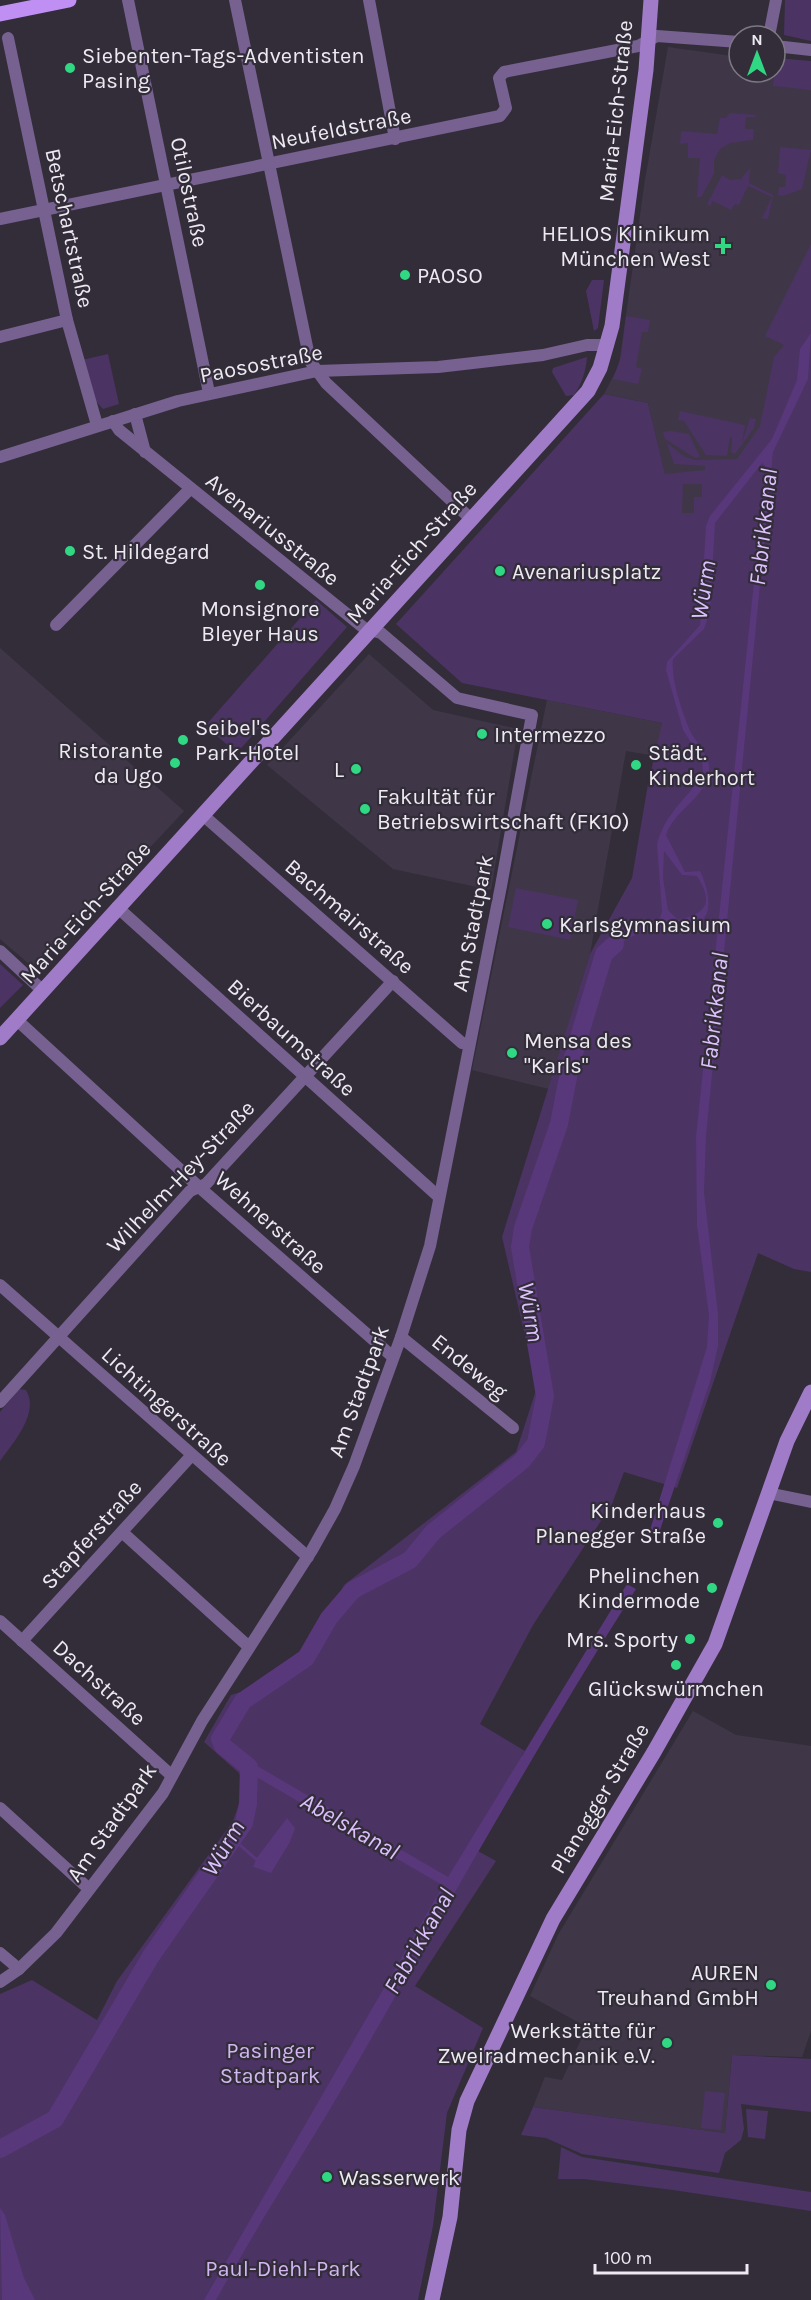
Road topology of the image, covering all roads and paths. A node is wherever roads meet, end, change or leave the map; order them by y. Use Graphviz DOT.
graph roads {
  1 [pos="69,0"];
  2 [pos="128,0"];
  3 [pos="235,0"];
  4 [pos="369,0"];
  5 [pos="651,0"];
  6 [pos="776,0"];
  7 [pos="0,14"];
  8 [pos="771,24"];
  9 [pos="8,38"];
  10 [pos="727,41"];
  11 [pos="647,42"];
  12 [pos="787,47"];
  13 [pos="811,50"];
  14 [pos="395,139"];
  15 [pos="270,164"];
  16 [pos="168,185"];
  17 [pos="45,210"];
  18 [pos="0,219"];
  19 [pos="68,320"];
  20 [pos="0,337"];
  21 [pos="608,345"];
  22 [pos="316,371"];
  23 [pos="209,393"];
  24 [pos="135,414"];
  25 [pos="113,421"];
  26 [pos="98,425"];
  27 [pos="145,452"];
  28 [pos="0,457"];
  29 [pos="190,489"];
  30 [pos="471,519"];
  31 [pos="56,625"];
  32 [pos="370,631"];
  33 [pos="532,715"];
  34 [pos="204,816"];
  35 [pos="117,908"];
  36 [pos="0,951"];
  37 [pos="393,981"];
  38 [pos="43,992"];
  39 [pos="16,1020"];
  40 [pos="0,1038"];
  41 [pos="468,1044"];
  42 [pos="304,1077"];
  43 [pos="199,1187"];
  44 [pos="439,1197"];
  45 [pos="0,1285"];
  46 [pos="58,1336"];
  47 [pos="401,1337"];
  48 [pos="393,1357"];
  49 [pos="811,1392"];
  50 [pos="0,1402"];
  51 [pos="513,1428"];
  52 [pos="191,1456"];
  53 [pos="768,1493"];
  54 [pos="811,1502"];
  55 [pos="122,1532"];
  56 [pos="308,1557"];
  57 [pos="0,1621"];
  58 [pos="22,1641"];
  59 [pos="249,1647"];
  60 [pos="171,1775"];
  61 [pos="0,1808"];
  62 [pos="89,1889"];
  63 [pos="0,1953"];
  64 [pos="19,1969"];
  65 [pos="0,1982"];
  66 [pos="432,2300"];
  1 -- 7 [label="main road"];
  2 -- 16 [label="street, Otilostraße"];
  3 -- 15 [label="street"];
  4 -- 14 [label="street"];
  5 -- 11 [label="street, Maria-Eich-Straße"];
  6 -- 8 [label="street"];
  9 -- 17 [label="street, Betschartstraße"];
  10 -- 11 [label="street"];
  11 -- 14 [label="street, Neufeldstraße"];
  11 -- 21 [label="street, Maria-Eich-Straße"];
  12 -- 13 [label="street"];
  14 -- 15 [label="street, Neufeldstraße"];
  15 -- 16 [label="street, Neufeldstraße"];
  15 -- 22 [label="street"];
  16 -- 17 [label="street, Neufeldstraße"];
  16 -- 23 [label="street, Otilostraße"];
  17 -- 18 [label="street, Neufeldstraße"];
  17 -- 19 [label="street, Betschartstraße"];
  19 -- 20 [label="street"];
  19 -- 26 [label="street, Betschartstraße"];
  21 -- 22 [label="street, Paosostraße"];
  21 -- 30 [label="street, Maria-Eich-Straße"];
  22 -- 23 [label="street, Paosostraße"];
  22 -- 30 [label="street"];
  23 -- 24 [label="street, Paosostraße"];
  24 -- 25 [label="street, Paosostraße"];
  24 -- 27 [label="street"];
  25 -- 26 [label="street, Paosostraße"];
  25 -- 27 [label="street, Avenariusstraße"];
  26 -- 28 [label="street, Paosostraße"];
  27 -- 29 [label="street, Avenariusstraße"];
  29 -- 31 [label="street"];
  29 -- 32 [label="street, Avenariusstraße"];
  30 -- 32 [label="street, Maria-Eich-Straße"];
  32 -- 33 [label="street, Avenariusstraße"];
  32 -- 34 [label="street, Maria-Eich-Straße"];
  33 -- 41 [label="street, Am Stadtpark"];
  34 -- 35 [label="street, Maria-Eich-Straße"];
  34 -- 37 [label="street, Bachmairstraße"];
  35 -- 38 [label="street, Maria-Eich-Straße"];
  35 -- 42 [label="street, Bierbaumstraße"];
  36 -- 38 [label="street"];
  37 -- 41 [label="street, Bachmairstraße"];
  37 -- 42 [label="street, Wilhelm-Hey-Straße"];
  38 -- 39 [label="street, Maria-Eich-Straße"];
  39 -- 40 [label="street, Maria-Eich-Straße"];
  39 -- 43 [label="street, Wehnerstraße"];
  41 -- 44 [label="street, Am Stadtpark"];
  42 -- 43 [label="street, Wilhelm-Hey-Straße"];
  42 -- 44 [label="street, Bierbaumstraße"];
  43 -- 46 [label="street, Wilhelm-Hey-Straße"];
  43 -- 48 [label="street, Wehnerstraße"];
  44 -- 47 [label="street, Am Stadtpark"];
  45 -- 46 [label="street, Lichtingerstraße"];
  46 -- 50 [label="street, Wilhelm-Hey-Straße"];
  46 -- 52 [label="street, Lichtingerstraße"];
  47 -- 48 [label="street, Am Stadtpark"];
  47 -- 51 [label="street, Endeweg"];
  48 -- 56 [label="street, Am Stadtpark"];
  49 -- 53 [label="street, Planegger Straße"];
  52 -- 55 [label="street, Stapferstraße"];
  52 -- 56 [label="street, Lichtingerstraße"];
  53 -- 54 [label="street"];
  53 -- 66 [label="street, Planegger Straße"];
  55 -- 58 [label="street, Stapferstraße"];
  55 -- 59 [label="street"];
  56 -- 59 [label="street, Am Stadtpark"];
  57 -- 58 [label="street, Dachstraße"];
  58 -- 60 [label="street, Dachstraße"];
  59 -- 60 [label="street, Am Stadtpark"];
  60 -- 62 [label="street, Am Stadtpark"];
  61 -- 62 [label="street"];
  62 -- 64 [label="street, Am Stadtpark"];
  63 -- 64 [label="street"];
  64 -- 65 [label="street, Am Stadtpark"];
}
